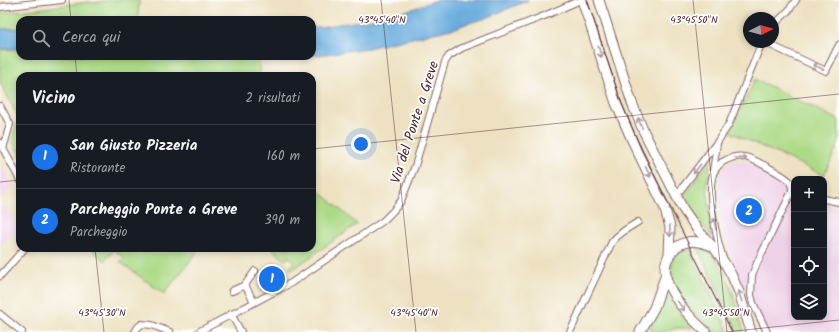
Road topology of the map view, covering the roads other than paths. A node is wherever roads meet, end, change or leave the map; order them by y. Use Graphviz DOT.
graph roads {
  1 [pos="62,0"];
  2 [pos="796,0"];
  3 [pos="579,1"];
  4 [pos="600,3"];
  5 [pos="0,7"];
  6 [pos="779,20"];
  7 [pos="839,45"];
  8 [pos="760,48"];
  9 [pos="776,48"];
  10 [pos="0,106"];
  11 [pos="718,141"];
  12 [pos="2,146"];
  13 [pos="16,172"];
  14 [pos="712,178"];
  15 [pos="791,183"];
  16 [pos="791,194"];
  17 [pos="676,196"];
  18 [pos="827,200"];
  19 [pos="839,202"];
  20 [pos="638,222"];
  21 [pos="712,246"];
  22 [pos="21,252"];
  23 [pos="669,257"];
  24 [pos="724,262"];
  25 [pos="255,271"];
  26 [pos="666,274"];
  27 [pos="0,276"];
  28 [pos="245,285"];
  29 [pos="232,291"];
  30 [pos="254,302"];
  31 [pos="0,314"];
  32 [pos="230,314"];
  33 [pos="22,332"];
  34 [pos="135,332"];
  35 [pos="170,332"];
  36 [pos="198,332"];
  37 [pos="241,332"];
  38 [pos="570,332"];
  39 [pos="640,332"];
  40 [pos="706,332"];
  41 [pos="751,332"];
  42 [pos="767,332"];
  1 -- 5 [label="street"];
  2 -- 6 [label="street"];
  3 -- 23 [label="main road, one-way"];
  3 -- 30 [label="street, Via del Ponte a Greve"];
  17 -- 4 [label="main road, one-way"];
  7 -- 9 [label="street, one-way"];
  8 -- 11 [label="street"];
  10 -- 12 [label="street"];
  11 -- 14 [label="street"];
  11 -- 17 [label="street, one-way"];
  12 -- 13 [label="street"];
  14 -- 15 [label="street, one-way"];
  24 -- 14 [label="street, one-way"];
  16 -- 42 [label="street"];
  17 -- 21 [label="main road"];
  18 -- 19 [label="street"];
  20 -- 38 [label="street"];
  21 -- 23 [label="main road"];
  21 -- 24 [label="main road"];
  22 -- 27 [label="street"];
  23 -- 26 [label="main road"];
  41 -- 24 [label="main road, one-way"];
  25 -- 28 [label="street"];
  26 -- 39 [label="main road"];
  26 -- 40 [label="main road, one-way"];
  28 -- 29 [label="street"];
  28 -- 30 [label="street"];
  30 -- 32 [label="street, Via del Ponte a Greve"];
  31 -- 33 [label="street"];
  32 -- 36 [label="street, Via del Ponte a Greve"];
  32 -- 37 [label="street"];
  34 -- 35 [label="street"];
}
